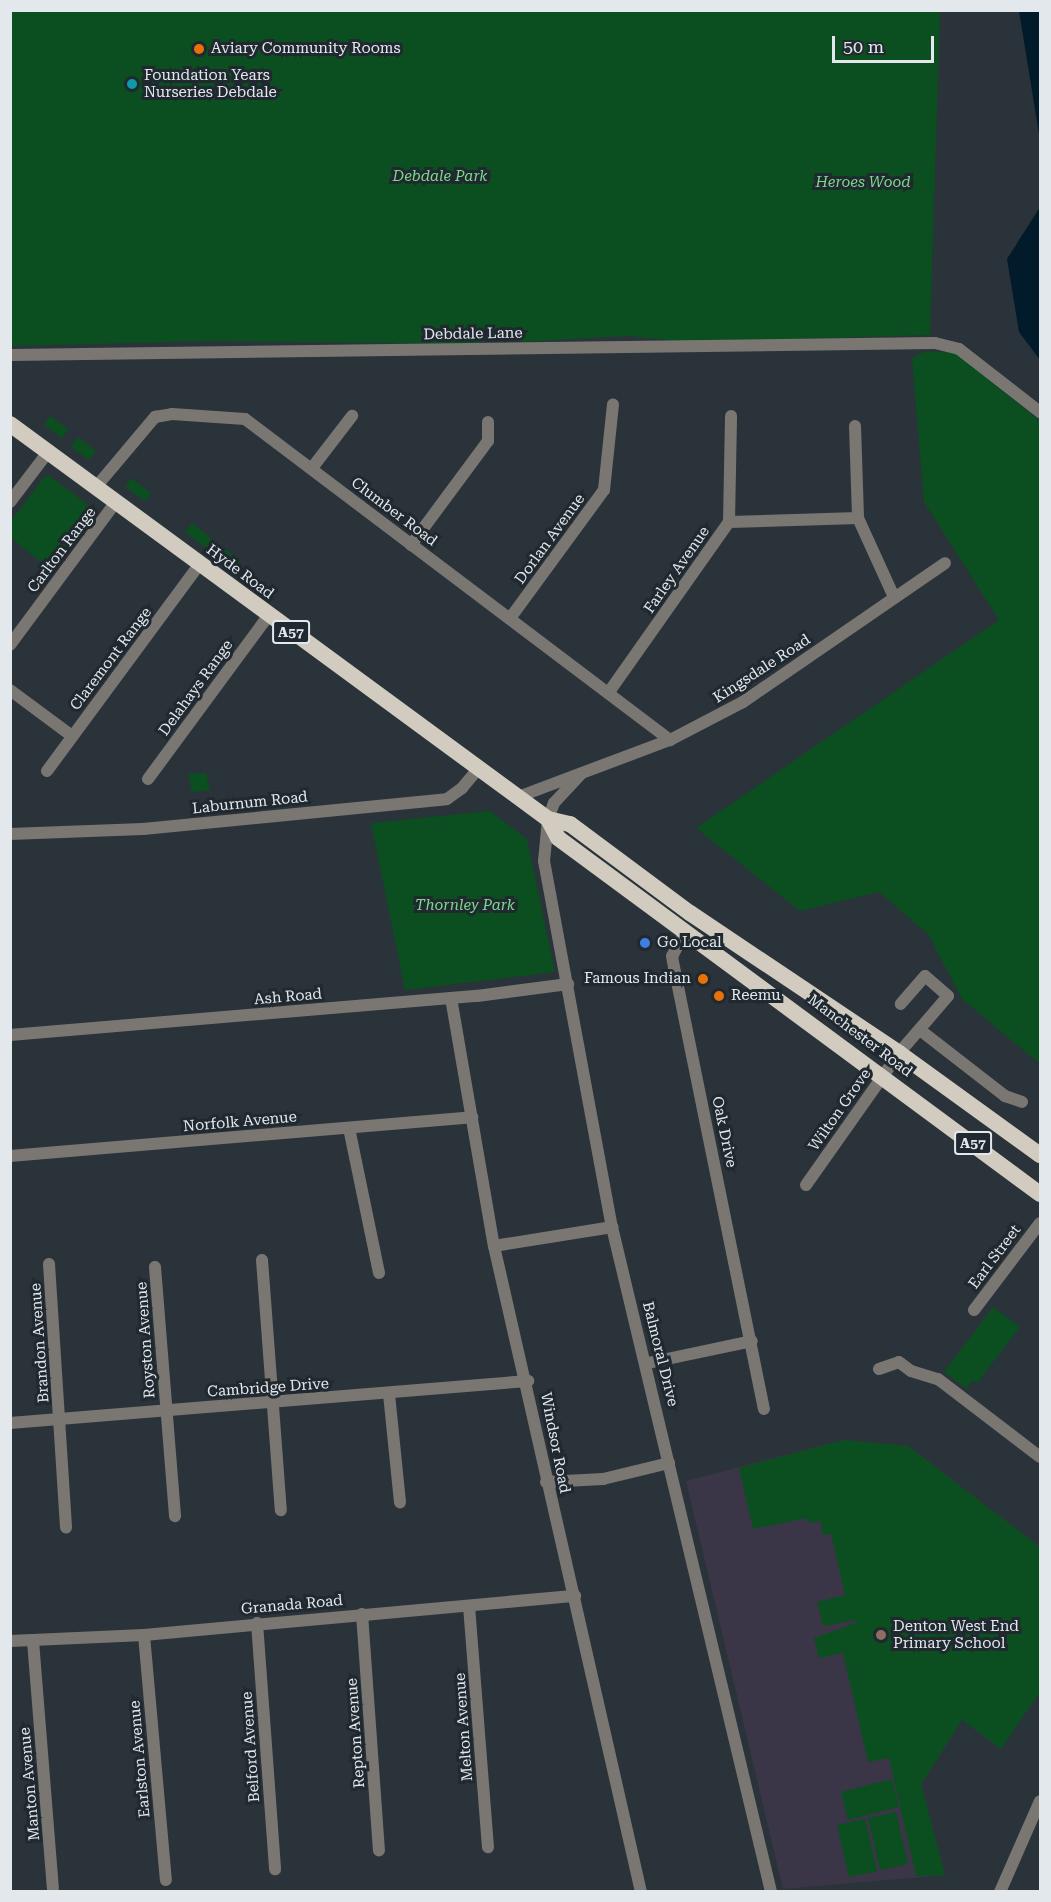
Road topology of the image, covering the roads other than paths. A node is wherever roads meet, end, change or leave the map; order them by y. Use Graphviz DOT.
graph roads {
  1 [pos="10,355"];
  2 [pos="613,404"];
  3 [pos="1041,412"];
  4 [pos="352,416"];
  5 [pos="731,416"];
  6 [pos="488,422"];
  7 [pos="10,424"];
  8 [pos="855,426"];
  9 [pos="48,452"];
  10 [pos="312,468"];
  11 [pos="96,488"];
  12 [pos="10,502"];
  13 [pos="116,502"];
  14 [pos="858,518"];
  15 [pos="729,522"];
  16 [pos="411,545"];
  17 [pos="945,563"];
  18 [pos="200,565"];
  19 [pos="894,597"];
  20 [pos="268,616"];
  21 [pos="511,617"];
  22 [pos="10,645"];
  23 [pos="10,690"];
  24 [pos="609,692"];
  25 [pos="72,736"];
  26 [pos="670,740"];
  27 [pos="479,768"];
  28 [pos="48,771"];
  29 [pos="581,774"];
  30 [pos="148,779"];
  31 [pos="518,797"];
  32 [pos="548,819"];
  33 [pos="10,834"];
  34 [pos="684,932"];
  35 [pos="568,984"];
  36 [pos="451,998"];
  37 [pos="901,1004"];
  38 [pos="920,1030"];
  39 [pos="10,1035"];
  40 [pos="899,1053"];
  41 [pos="883,1076"];
  42 [pos="1022,1102"];
  43 [pos="472,1117"];
  44 [pos="349,1128"];
  45 [pos="1041,1155"];
  46 [pos="10,1156"];
  47 [pos="806,1185"];
  48 [pos="1041,1194"];
  49 [pos="1041,1223"];
  50 [pos="612,1227"];
  51 [pos="495,1246"];
  52 [pos="262,1260"];
  53 [pos="49,1264"];
  54 [pos="155,1267"];
  55 [pos="379,1273"];
  56 [pos="974,1310"];
  57 [pos="753,1341"];
  58 [pos="648,1363"];
  59 [pos="879,1369"];
  60 [pos="528,1381"];
  61 [pos="389,1395"];
  62 [pos="272,1402"];
  63 [pos="764,1409"];
  64 [pos="166,1411"];
  65 [pos="60,1420"];
  66 [pos="10,1423"];
  67 [pos="1041,1457"];
  68 [pos="669,1463"];
  69 [pos="546,1482"];
  70 [pos="400,1502"];
  71 [pos="281,1510"];
  72 [pos="175,1516"];
  73 [pos="66,1527"];
  74 [pos="575,1596"];
  75 [pos="469,1606"];
  76 [pos="362,1614"];
  77 [pos="257,1623"];
  78 [pos="144,1635"];
  79 [pos="10,1641"];
  80 [pos="33,1641"];
  81 [pos="1041,1801"];
  82 [pos="488,1847"];
  83 [pos="380,1851"];
  84 [pos="275,1869"];
  85 [pos="166,1880"];
  86 [pos="53,1888"];
  87 [pos="641,1892"];
  88 [pos="771,1892"];
  89 [pos="1000,1892"];
  1 -- 3 [label="street, Debdale Lane"];
  2 -- 21 [label="street, Dorlan Avenue"];
  4 -- 10 [label="street"];
  5 -- 15 [label="street, Farley Avenue"];
  6 -- 16 [label="street"];
  7 -- 9 [label="highway, Hyde Road / A57"];
  8 -- 14 [label="street"];
  9 -- 11 [label="highway, Hyde Road / A57"];
  9 -- 12 [label="street"];
  10 -- 11 [label="street, Clumber Road"];
  10 -- 16 [label="street, Clumber Road"];
  11 -- 13 [label="highway, Hyde Road / A57"];
  13 -- 18 [label="highway, Hyde Road / A57"];
  13 -- 22 [label="street, Carlton Range"];
  14 -- 15 [label="street"];
  14 -- 19 [label="street"];
  15 -- 24 [label="street, Farley Avenue"];
  16 -- 21 [label="street, Clumber Road"];
  17 -- 19 [label="street, Kingsdale Road"];
  18 -- 20 [label="highway, Hyde Road / A57"];
  18 -- 25 [label="street, Claremont Range"];
  19 -- 26 [label="street, Kingsdale Road"];
  20 -- 27 [label="highway, Hyde Road / A57"];
  20 -- 30 [label="street, Delahays Range"];
  21 -- 24 [label="street, Clumber Road"];
  23 -- 25 [label="street"];
  24 -- 26 [label="street, Clumber Road"];
  25 -- 28 [label="street, Claremont Range"];
  26 -- 29 [label="street, Kingsdale Road"];
  27 -- 31 [label="highway, Manchester Road / A57"];
  27 -- 33 [label="street, Laburnum Road"];
  29 -- 31 [label="street, Kingsdale Road"];
  29 -- 32 [label="street, Kingsdale Road"];
  31 -- 32 [label="highway, Manchester Road / A57"];
  32 -- 34 [label="highway, Manchester Road / A57"];
  32 -- 35 [label="street, Balmoral Drive"];
  32 -- 40 [label="highway, Manchester Road / A57"];
  34 -- 41 [label="highway, Manchester Road / A57"];
  34 -- 57 [label="street, Oak Drive"];
  35 -- 36 [label="street, Ash Road"];
  35 -- 50 [label="street, Balmoral Drive"];
  36 -- 39 [label="street, Ash Road"];
  36 -- 43 [label="street, Windsor Road"];
  37 -- 38 [label="street, Wilton Grove"];
  38 -- 40 [label="street, Wilton Grove"];
  38 -- 42 [label="street"];
  40 -- 41 [label="street, Wilton Grove"];
  40 -- 45 [label="highway, Manchester Road / A57"];
  41 -- 47 [label="street, Wilton Grove"];
  41 -- 48 [label="highway, Manchester Road / A57"];
  43 -- 44 [label="street, Norfolk Avenue"];
  43 -- 51 [label="street, Windsor Road"];
  44 -- 46 [label="street, Norfolk Avenue"];
  44 -- 55 [label="street"];
  49 -- 56 [label="street, Earl Street"];
  50 -- 51 [label="street"];
  50 -- 58 [label="street, Balmoral Drive"];
  51 -- 60 [label="street, Windsor Road"];
  52 -- 62 [label="street"];
  53 -- 65 [label="street, Brandon Avenue"];
  54 -- 64 [label="street, Royston Avenue"];
  57 -- 58 [label="street"];
  57 -- 63 [label="street, Oak Drive"];
  58 -- 68 [label="street, Balmoral Drive"];
  59 -- 67 [label="street"];
  60 -- 61 [label="street, Cambridge Drive"];
  60 -- 69 [label="street, Windsor Road"];
  61 -- 62 [label="street, Cambridge Drive"];
  61 -- 70 [label="street"];
  62 -- 64 [label="street, Cambridge Drive"];
  62 -- 71 [label="street"];
  64 -- 65 [label="street, Cambridge Drive"];
  64 -- 72 [label="street, Royston Avenue"];
  65 -- 66 [label="street, Cambridge Drive"];
  65 -- 73 [label="street, Brandon Avenue"];
  68 -- 69 [label="street"];
  68 -- 88 [label="street, Balmoral Drive"];
  69 -- 74 [label="street, Windsor Road"];
  74 -- 75 [label="street, Granada Road"];
  74 -- 87 [label="street, Windsor Road"];
  75 -- 76 [label="street, Granada Road"];
  75 -- 82 [label="street, Melton Avenue"];
  76 -- 77 [label="street, Granada Road"];
  76 -- 83 [label="street, Repton Avenue"];
  77 -- 78 [label="street, Granada Road"];
  77 -- 84 [label="street, Belford Avenue"];
  78 -- 80 [label="street, Granada Road"];
  78 -- 85 [label="street, Earlston Avenue"];
  79 -- 80 [label="street, Granada Road"];
  80 -- 86 [label="street, Manton Avenue"];
  81 -- 89 [label="street"];
}
